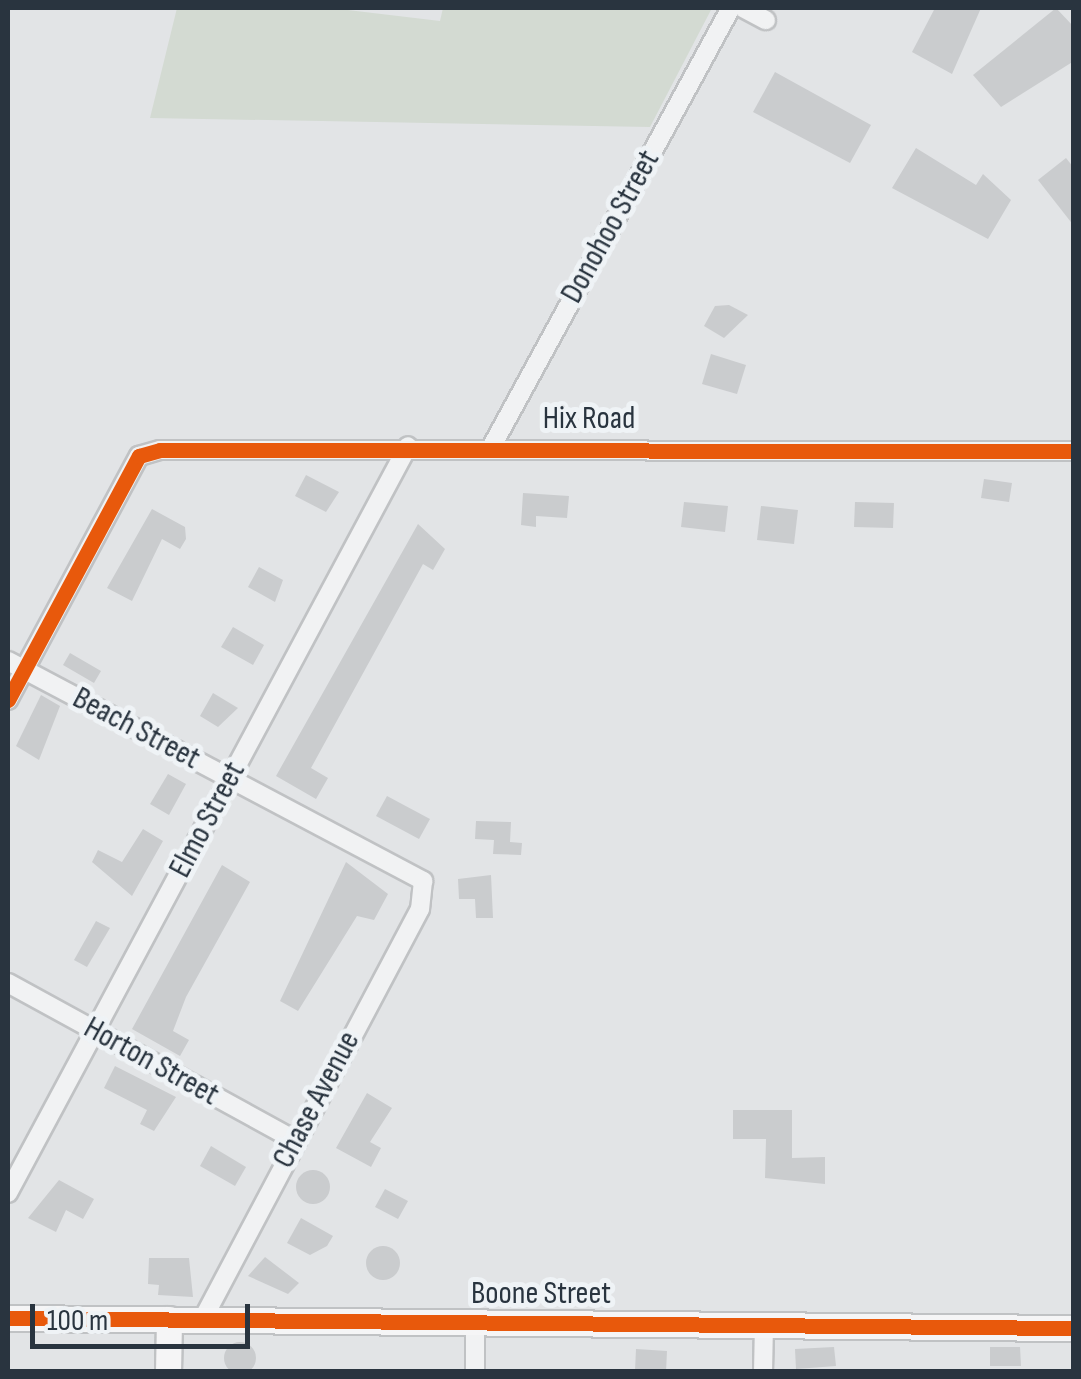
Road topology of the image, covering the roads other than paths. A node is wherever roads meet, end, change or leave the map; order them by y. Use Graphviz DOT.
graph roads {
  1 [pos="730,8"];
  2 [pos="742,8"];
  3 [pos="766,20"];
  4 [pos="408,446"];
  5 [pos="492,446"];
  6 [pos="1074,450"];
  7 [pos="15,666"];
  8 [pos="8,700"];
  9 [pos="230,779"];
  10 [pos="423,881"];
  11 [pos="8,983"];
  12 [pos="94,1032"];
  13 [pos="295,1140"];
  14 [pos="8,1194"];
  15 [pos="8,1318"];
  16 [pos="169,1319"];
  17 [pos="203,1319"];
  18 [pos="475,1321"];
  19 [pos="764,1324"];
  20 [pos="1074,1328"];
  21 [pos="168,1372"];
  22 [pos="474,1372"];
  23 [pos="764,1372"];
  1 -- 5 [label="street, Donohoo Street"];
  2 -- 3 [label="street"];
  4 -- 5 [label="street, Hix Road"];
  4 -- 7 [label="street, Hix Road"];
  4 -- 9 [label="street, Elmo Street"];
  5 -- 6 [label="street, Hix Road"];
  7 -- 8 [label="street, Hix Road"];
  7 -- 9 [label="street, Beach Street"];
  9 -- 10 [label="street, Beach Street"];
  9 -- 12 [label="street, Elmo Street"];
  10 -- 13 [label="street, Chase Avenue"];
  11 -- 12 [label="street, Horton Street"];
  12 -- 13 [label="street, Horton Street"];
  12 -- 14 [label="street, Elmo Street"];
  13 -- 17 [label="street, Chase Avenue"];
  15 -- 16 [label="street, Boone Street"];
  16 -- 17 [label="street, Boone Street"];
  16 -- 21 [label="street"];
  17 -- 18 [label="street, Boone Street"];
  18 -- 19 [label="street, Boone Street"];
  18 -- 22 [label="street"];
  19 -- 20 [label="street, Boone Street"];
  19 -- 23 [label="street"];
}
